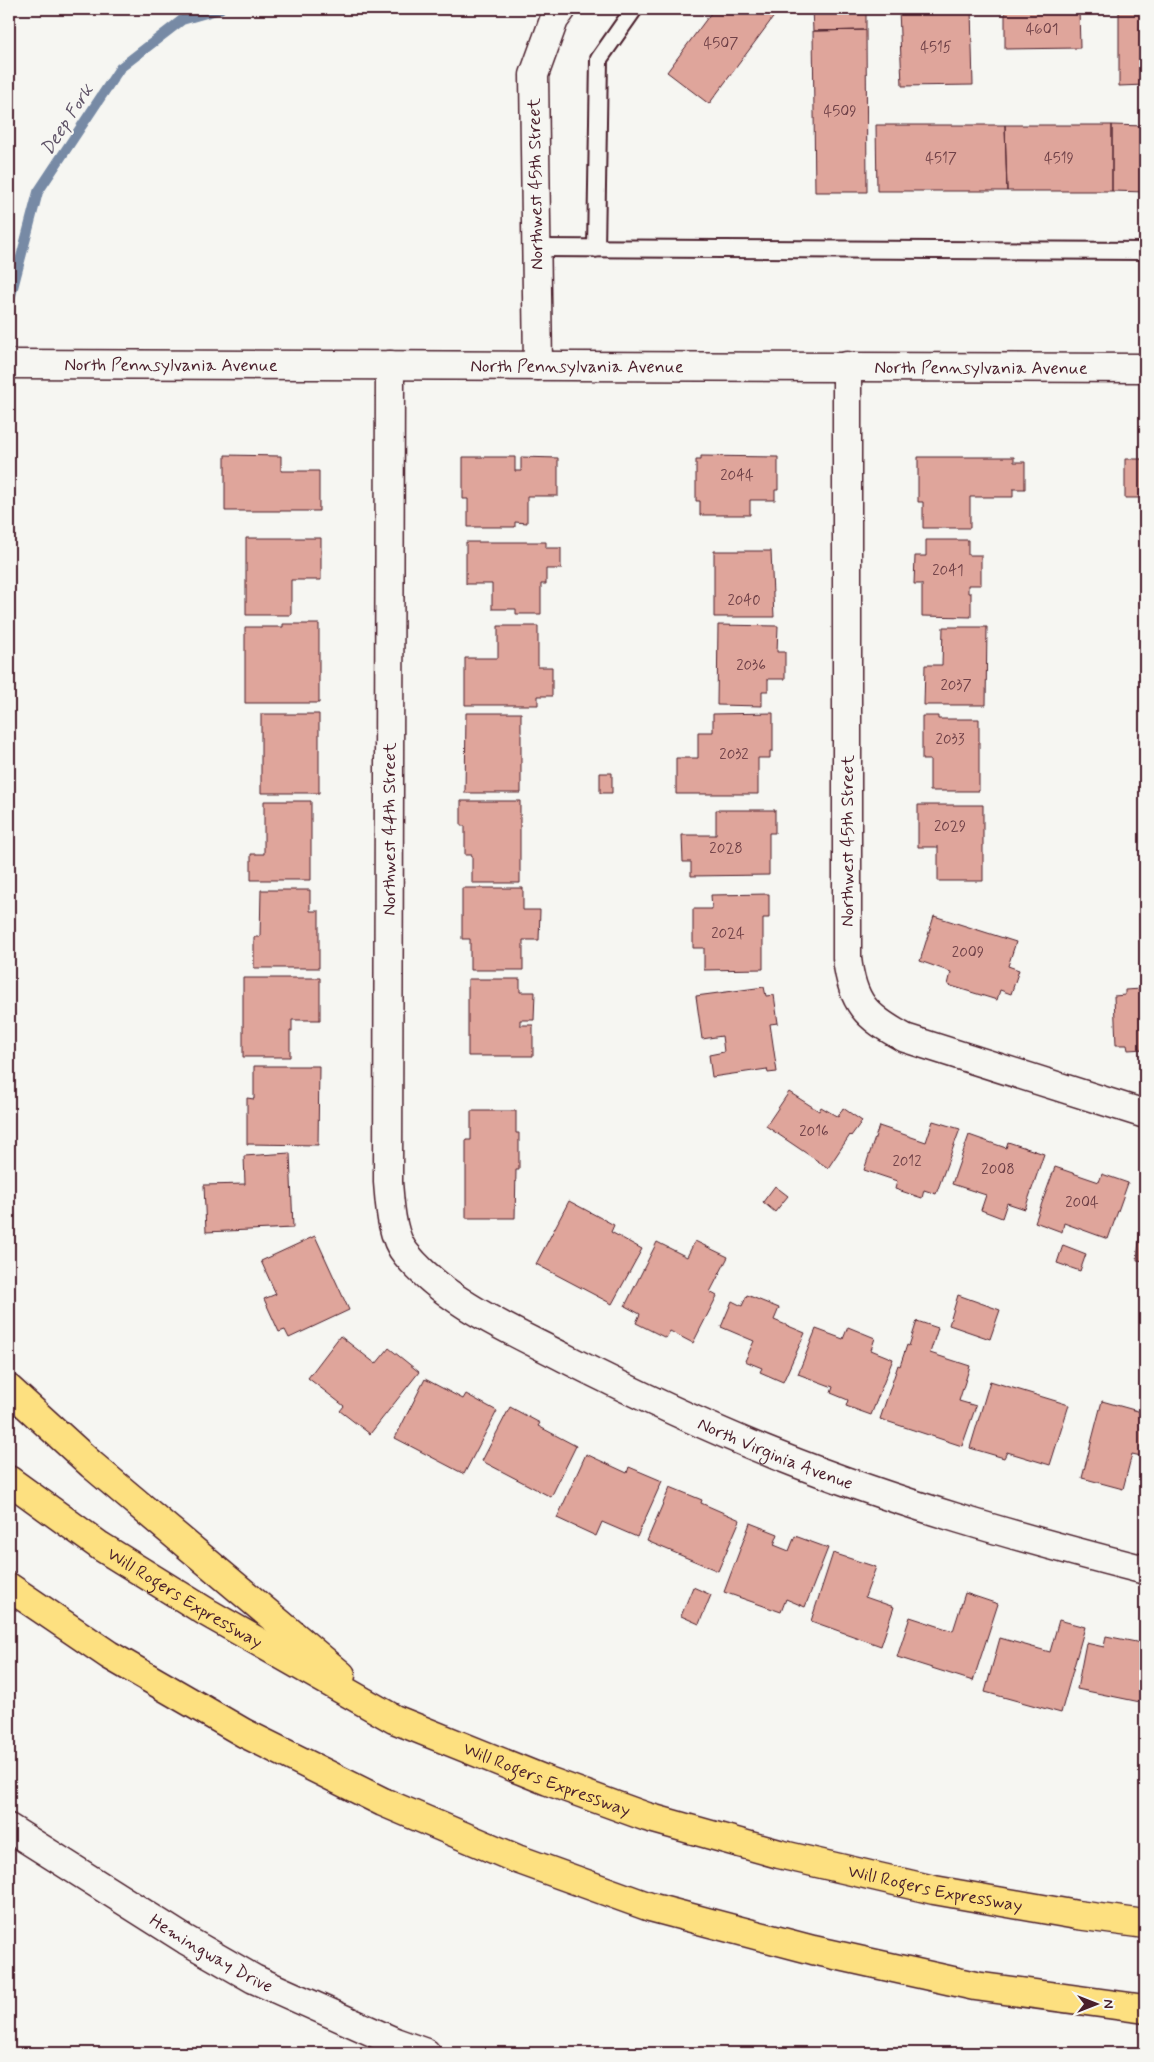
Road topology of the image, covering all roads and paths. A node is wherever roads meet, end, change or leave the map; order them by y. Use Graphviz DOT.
graph roads {
  1 [pos="562,9"];
  2 [pos="634,9"];
  3 [pos="536,248"];
  4 [pos="596,249"];
  5 [pos="1145,251"];
  6 [pos="9,364"];
  7 [pos="390,365"];
  8 [pos="538,366"];
  9 [pos="847,366"];
  10 [pos="1145,368"];
  11 [pos="1145,1114"];
  12 [pos="429,1279"];
  13 [pos="9,1389"];
  14 [pos="9,1480"];
  15 [pos="1145,1570"];
  16 [pos="9,1587"];
  17 [pos="9,1604"];
  18 [pos="109,1655"];
  19 [pos="394,1719"];
  20 [pos="9,1828"];
  21 [pos="1145,1924"];
  22 [pos="1145,2009"];
  23 [pos="426,2053"];
  1 -- 3 [label="street, Northwest 45th Street"];
  2 -- 4 [label="lane"];
  3 -- 4 [label="lane"];
  3 -- 8 [label="street, Northwest 45th Street"];
  4 -- 5 [label="lane"];
  6 -- 7 [label="street, North Pennsylvania Avenue"];
  7 -- 8 [label="street, North Pennsylvania Avenue"];
  7 -- 12 [label="street, Northwest 44th Street"];
  8 -- 9 [label="street, North Pennsylvania Avenue"];
  9 -- 10 [label="street, North Pennsylvania Avenue"];
  9 -- 11 [label="street, Northwest 45th Street"];
  12 -- 15 [label="street, North Virginia Avenue"];
  13 -- 19 [label="highway"];
  14 -- 19 [label="highway, Will Rogers Expressway"];
  16 -- 18 [label="highway"];
  17 -- 18 [label="highway"];
  18 -- 22 [label="highway"];
  19 -- 21 [label="highway, Will Rogers Expressway"];
  20 -- 23 [label="street, Hemingway Drive"];
}
